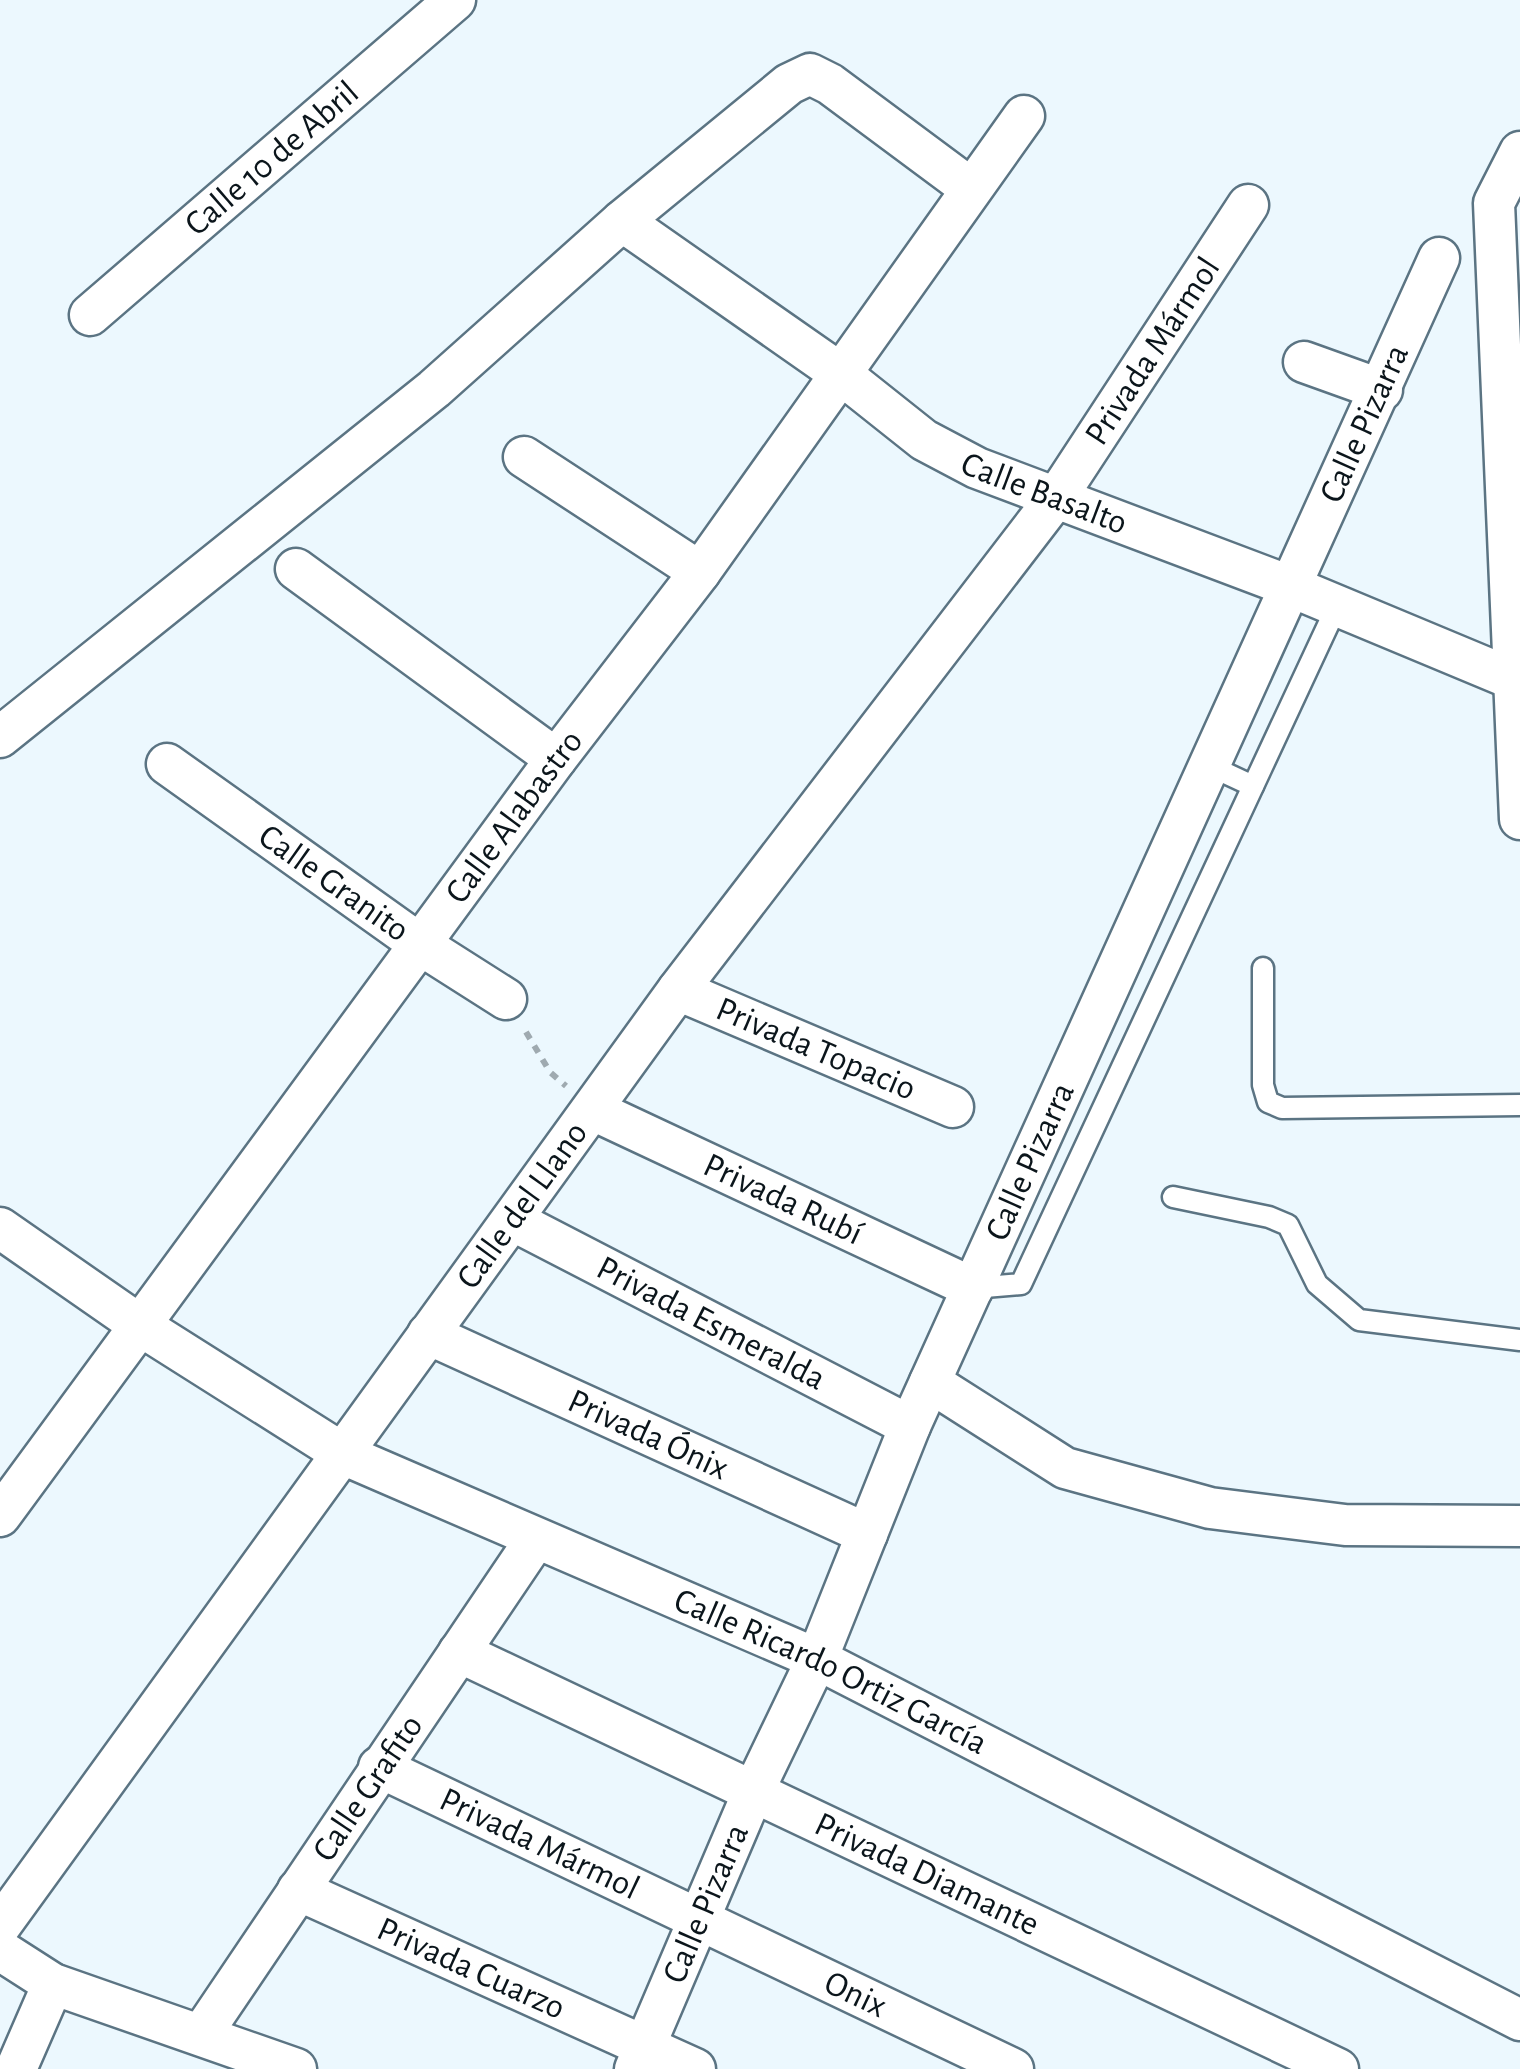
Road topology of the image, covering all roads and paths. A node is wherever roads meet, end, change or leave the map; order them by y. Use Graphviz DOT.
graph roads {
  1 [pos="455,0"];
  2 [pos="1024,116"];
  3 [pos="1520,152"];
  4 [pos="970,188"];
  5 [pos="1248,205"];
  6 [pos="622,222"];
  7 [pos="1439,258"];
  8 [pos="90,315"];
  9 [pos="1304,362"];
  10 [pos="841,374"];
  11 [pos="1382,390"];
  12 [pos="524,458"];
  13 [pos="1058,495"];
  14 [pos="296,569"];
  15 [pos="700,572"];
  16 [pos="1292,588"];
  17 [pos="1337,606"];
  18 [pos="1517,681"];
  19 [pos="0,736"];
  20 [pos="556,760"];
  21 [pos="167,764"];
  22 [pos="1210,766"];
  23 [pos="1253,786"];
  24 [pos="1520,819"];
  25 [pos="421,945"];
  26 [pos="1263,968"];
  27 [pos="678,990"];
  28 [pos="506,999"];
  29 [pos="1520,1104"];
  30 [pos="953,1108"];
  31 [pos="593,1110"];
  32 [pos="1173,1197"];
  33 [pos="514,1221"];
  34 [pos="0,1228"];
  35 [pos="973,1288"];
  36 [pos="141,1326"];
  37 [pos="428,1334"];
  38 [pos="1520,1340"];
  39 [pos="930,1382"];
  40 [pos="910,1426"];
  41 [pos="345,1455"];
  42 [pos="0,1516"];
  43 [pos="1520,1526"];
  44 [pos="867,1534"];
  45 [pos="535,1540"];
  46 [pos="459,1652"];
  47 [pos="817,1659"];
  48 [pos="379,1767"];
  49 [pos="754,1790"];
  50 [pos="298,1890"];
  51 [pos="698,1921"];
  52 [pos="0,1926"];
  53 [pos="0,1950"];
  54 [pos="52,1984"];
  55 [pos="1520,2020"];
  56 [pos="201,2035"];
  57 [pos="640,2060"];
  58 [pos="16,2069"];
  59 [pos="296,2069"];
  60 [pos="695,2069"];
  61 [pos="1013,2069"];
  62 [pos="1338,2069"];
  1 -- 8 [label="street, Calle 10 de Abril"];
  2 -- 4 [label="street, Calle Alabastro"];
  3 -- 18 [label="street"];
  4 -- 6 [label="street"];
  4 -- 10 [label="street, Calle Alabastro"];
  5 -- 13 [label="street, Privada Mármol"];
  6 -- 10 [label="street, Calle Basalto"];
  6 -- 19 [label="street"];
  7 -- 11 [label="street, Calle Pizarra"];
  9 -- 11 [label="street"];
  10 -- 13 [label="street, Calle Basalto"];
  10 -- 15 [label="street, Calle Alabastro"];
  11 -- 16 [label="street, Calle Pizarra"];
  12 -- 15 [label="street"];
  13 -- 16 [label="street, Calle Basalto"];
  13 -- 27 [label="street, Calle del Llano"];
  14 -- 20 [label="street"];
  15 -- 20 [label="street, Calle Alabastro"];
  16 -- 17 [label="street, Calle Basalto"];
  16 -- 22 [label="street, Calle Pizarra"];
  17 -- 18 [label="street, Calle Basalto"];
  17 -- 23 [label="lane"];
  18 -- 24 [label="street"];
  20 -- 25 [label="street, Calle Alabastro"];
  21 -- 25 [label="street, Calle Granito"];
  22 -- 23 [label="lane"];
  22 -- 35 [label="street, Calle Pizarra"];
  23 -- 35 [label="lane"];
  25 -- 28 [label="street, Calle Granito"];
  25 -- 36 [label="street, Calle Alabastro"];
  26 -- 29 [label="lane"];
  27 -- 30 [label="street, Privada Topacio"];
  27 -- 31 [label="street, Calle del Llano"];
  28 -- 31 [label="path"];
  31 -- 33 [label="street, Calle del Llano"];
  31 -- 35 [label="street, Privada Rubí"];
  32 -- 38 [label="lane"];
  33 -- 37 [label="street, Calle del Llano"];
  33 -- 40 [label="street, Privada Esmeralda"];
  34 -- 36 [label="street, Calle Ricardo Ortiz García"];
  35 -- 39 [label="street, Calle Pizarra"];
  36 -- 41 [label="street, Calle Ricardo Ortiz García"];
  36 -- 42 [label="street, Calle Alabastro"];
  37 -- 41 [label="street, Calle del Llano"];
  37 -- 44 [label="street, Privada Ónix"];
  39 -- 40 [label="street, Calle Pizarra"];
  39 -- 43 [label="street"];
  40 -- 44 [label="street, Calle Pizarra"];
  41 -- 45 [label="street, Calle Ricardo Ortiz García"];
  41 -- 52 [label="street, Calle del Llano"];
  44 -- 47 [label="street, Calle Pizarra"];
  45 -- 46 [label="street, Calle Grafito"];
  45 -- 47 [label="street, Calle Ricardo Ortiz García"];
  46 -- 48 [label="street, Calle Grafito"];
  46 -- 49 [label="street, Privada Diamante"];
  47 -- 49 [label="street, Calle Pizarra"];
  47 -- 55 [label="street, Calle Ricardo Ortiz García"];
  48 -- 50 [label="street, Calle Grafito"];
  48 -- 51 [label="street, Privada Mármol"];
  49 -- 51 [label="street, Calle Pizarra"];
  49 -- 62 [label="street, Privada Diamante"];
  50 -- 56 [label="street, Calle Grafito"];
  50 -- 57 [label="street, Privada Cuarzo"];
  51 -- 57 [label="street, Calle Pizarra"];
  51 -- 61 [label="street, Onix"];
  53 -- 54 [label="street"];
  54 -- 56 [label="street"];
  54 -- 58 [label="street"];
  56 -- 59 [label="street"];
  57 -- 60 [label="street, Privada Cuarzo"];
}
